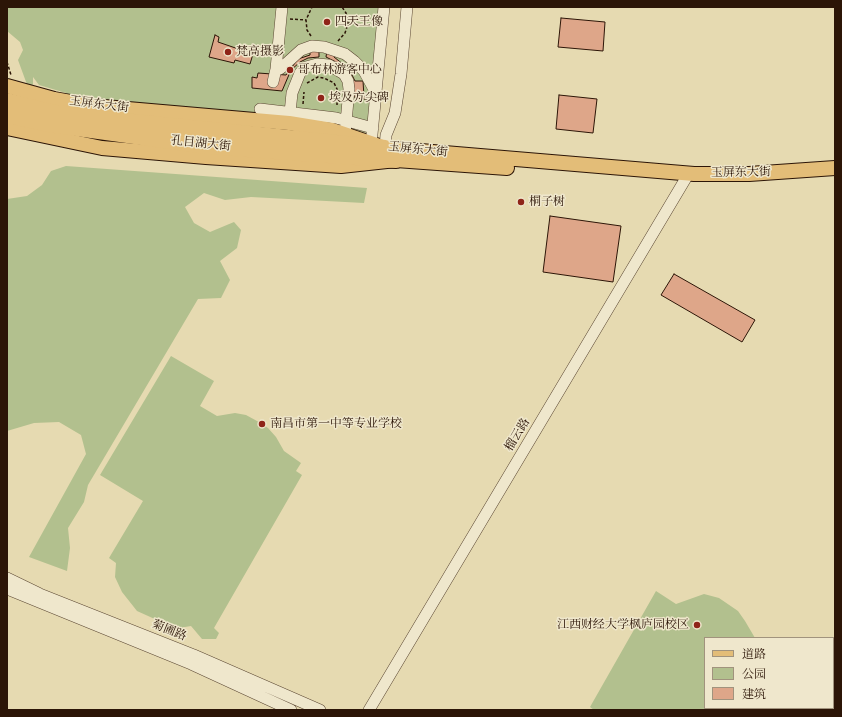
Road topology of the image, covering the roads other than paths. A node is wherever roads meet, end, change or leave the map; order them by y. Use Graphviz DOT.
graph roads {
  1 [pos="384,7"];
  2 [pos="407,7"];
  3 [pos="281,13"];
  4 [pos="276,69"];
  5 [pos="273,82"];
  6 [pos="8,91"];
  7 [pos="376,93"];
  8 [pos="260,109"];
  9 [pos="7,115"];
  10 [pos="290,117"];
  11 [pos="7,128"];
  12 [pos="346,128"];
  13 [pos="373,128"];
  14 [pos="374,148"];
  15 [pos="396,160"];
  16 [pos="835,168"];
  17 [pos="835,175"];
  18 [pos="690,177"];
  19 [pos="7,578"];
  20 [pos="7,589"];
  21 [pos="291,710"];
  22 [pos="320,710"];
  23 [pos="369,710"];
  24 [pos="377,710"];
  1 -- 7 [label="street"];
  2 -- 14 [label="street"];
  3 -- 4 [label="street"];
  4 -- 5 [label="street"];
  4 -- 7 [label="street"];
  6 -- 10 [label="main road, 玉屏东大街"];
  6 -- 14 [label="highway, 孔目湖大街"];
  7 -- 13 [label="street"];
  8 -- 10 [label="street"];
  9 -- 14 [label="highway, 孔目湖大街"];
  10 -- 12 [label="main road, 玉屏东大街"];
  10 -- 12 [label="street"];
  11 -- 15 [label="main road, 玉屏东大街"];
  12 -- 13 [label="street"];
  12 -- 14 [label="main road, 玉屏东大街"];
  13 -- 14 [label="street"];
  14 -- 15 [label="highway, 孔目湖大街"];
  14 -- 18 [label="main road, 玉屏东大街"];
  15 -- 18 [label="main road, 玉屏东大街"];
  16 -- 18 [label="main road, 玉屏东大街"];
  17 -- 18 [label="main road, 玉屏东大街"];
  18 -- 23 [label="street, 榴云路"];
  18 -- 24 [label="street, 榴云路"];
  19 -- 22 [label="street, 菊圃路"];
  20 -- 21 [label="street, 菊圃路"];
}
